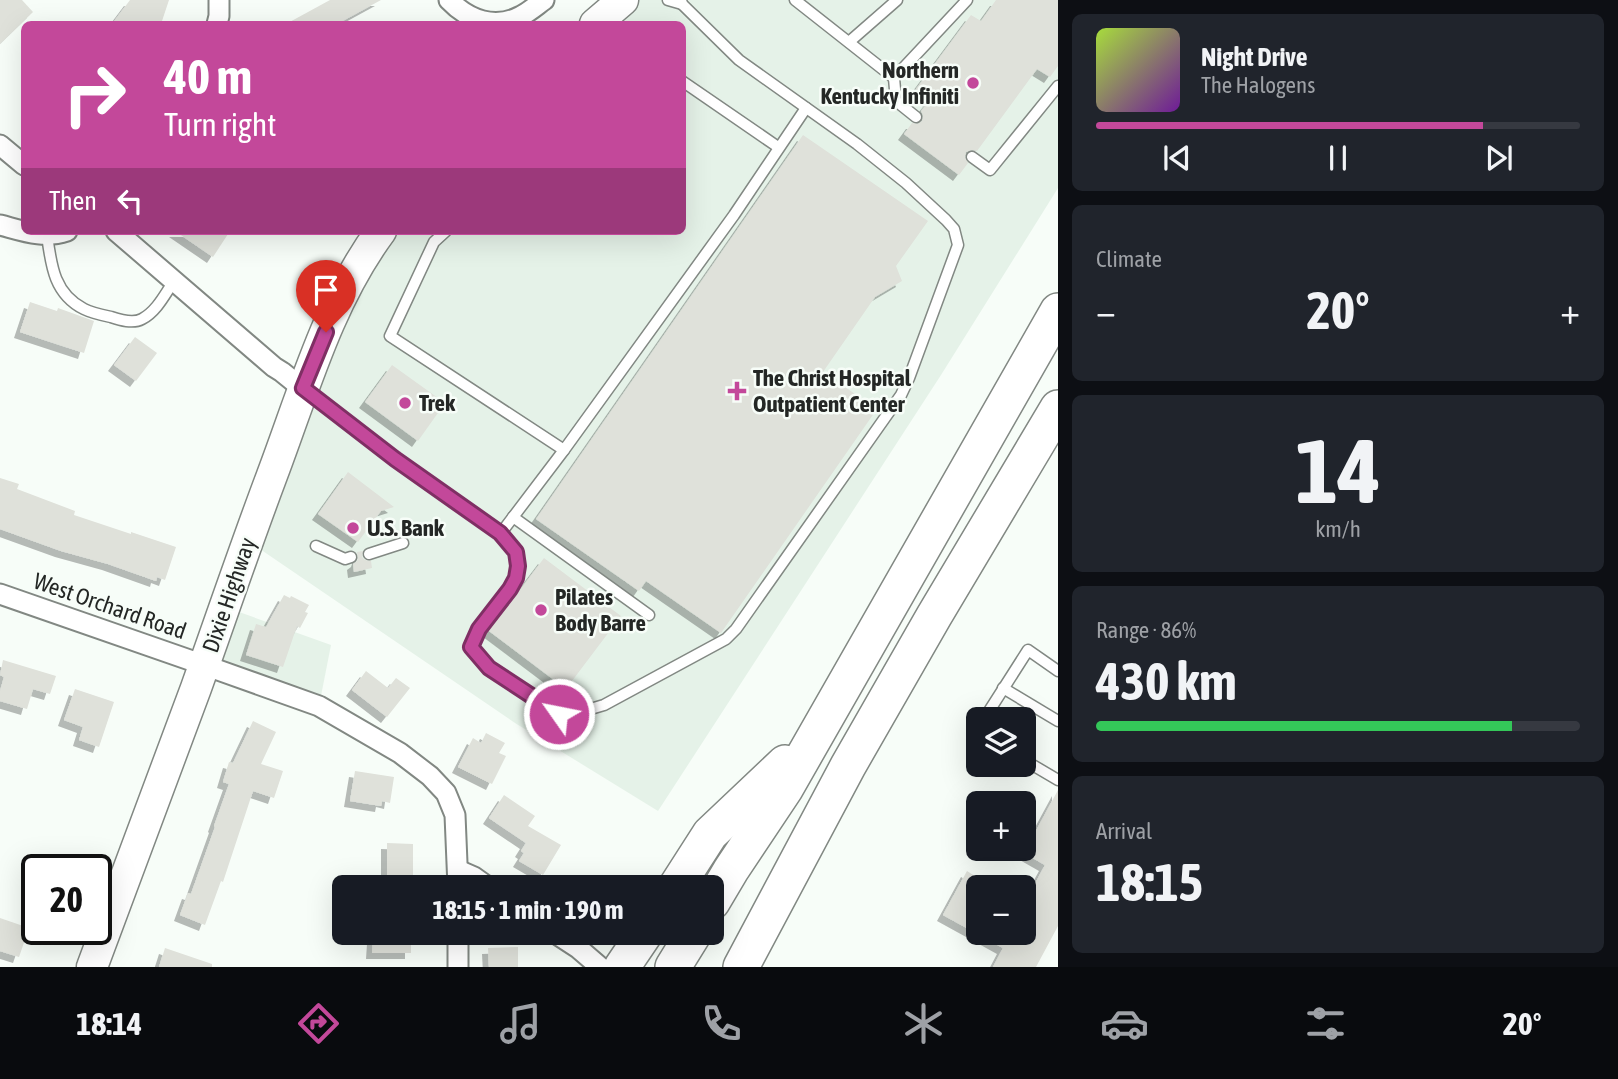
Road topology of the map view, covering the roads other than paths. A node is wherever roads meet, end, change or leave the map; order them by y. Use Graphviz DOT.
graph roads {
  1 [pos="219,0"];
  2 [pos="449,0"];
  3 [pos="544,0"];
  4 [pos="623,0"];
  5 [pos="668,0"];
  6 [pos="795,0"];
  7 [pos="897,0"];
  8 [pos="967,0"];
  9 [pos="681,2"];
  10 [pos="218,21"];
  11 [pos="485,21"];
  12 [pos="500,21"];
  13 [pos="598,21"];
  14 [pos="849,42"];
  15 [pos="894,78"];
  16 [pos="686,84"];
  17 [pos="1058,86"];
  18 [pos="806,108"];
  19 [pos="916,117"];
  20 [pos="0,145"];
  21 [pos="778,148"];
  22 [pos="972,157"];
  23 [pos="21,162"];
  24 [pos="0,225"];
  25 [pos="21,231"];
  26 [pos="36,235"];
  27 [pos="47,235"];
  28 [pos="55,235"];
  29 [pos="121,235"];
  30 [pos="379,235"];
  31 [pos="442,235"];
  32 [pos="174,281"];
  33 [pos="1058,311"];
  34 [pos="303,388"];
  35 [pos="1058,408"];
  36 [pos="564,450"];
  37 [pos="513,517"];
  38 [pos="500,533"];
  39 [pos="403,543"];
  40 [pos="316,546"];
  41 [pos="369,554"];
  42 [pos="351,557"];
  43 [pos="0,594"];
  44 [pos="649,615"];
  45 [pos="204,665"];
  46 [pos="1058,671"];
  47 [pos="1003,688"];
  48 [pos="991,707"];
  49 [pos="1058,721"];
  50 [pos="816,734"];
  51 [pos="1036,767"];
  52 [pos="1058,780"];
  53 [pos="458,875"];
  54 [pos="684,875"];
  55 [pos="724,882"];
  56 [pos="458,945"];
  57 [pos="573,945"];
  58 [pos="637,945"];
  59 [pos="687,945"];
  60 [pos="744,963"];
  61 [pos="92,967"];
  62 [pos="458,967"];
  63 [pos="600,967"];
  64 [pos="622,967"];
  65 [pos="673,967"];
  1 -- 10 [label="street"];
  2 -- 11 [label="street"];
  3 -- 12 [label="street"];
  4 -- 13 [label="main road"];
  5 -- 9 [label="lane"];
  6 -- 14 [label="lane"];
  7 -- 14 [label="lane"];
  8 -- 15 [label="lane"];
  9 -- 18 [label="lane"];
  14 -- 15 [label="lane"];
  15 -- 19 [label="lane"];
  16 -- 21 [label="lane"];
  17 -- 22 [label="lane"];
  18 -- 21 [label="lane"];
  18 -- 38 [label="lane"];
  20 -- 23 [label="street"];
  21 -- 36 [label="lane"];
  24 -- 25 [label="street"];
  26 -- 27 [label="street"];
  27 -- 28 [label="street"];
  27 -- 32 [label="lane"];
  29 -- 32 [label="street"];
  30 -- 34 [label="main road, Dixie Highway"];
  31 -- 36 [label="lane"];
  32 -- 34 [label="street"];
  33 -- 50 [label="highway"];
  34 -- 38 [label="lane"];
  34 -- 45 [label="main road, Dixie Highway"];
  35 -- 60 [label="highway"];
  36 -- 37 [label="lane"];
  37 -- 38 [label="lane"];
  37 -- 44 [label="lane"];
  39 -- 41 [label="lane"];
  40 -- 42 [label="lane"];
  43 -- 45 [label="street, West Orchard Road"];
  45 -- 53 [label="street, West Orchard Road"];
  45 -- 61 [label="main road, Dixie Highway"];
  46 -- 47 [label="lane"];
  47 -- 48 [label="lane"];
  47 -- 49 [label="lane"];
  50 -- 54 [label="highway"];
  50 -- 55 [label="highway"];
  51 -- 52 [label="lane"];
  56 -- 62 [label="street"];
  57 -- 63 [label="street"];
  58 -- 64 [label="highway"];
  59 -- 65 [label="highway"];
}
